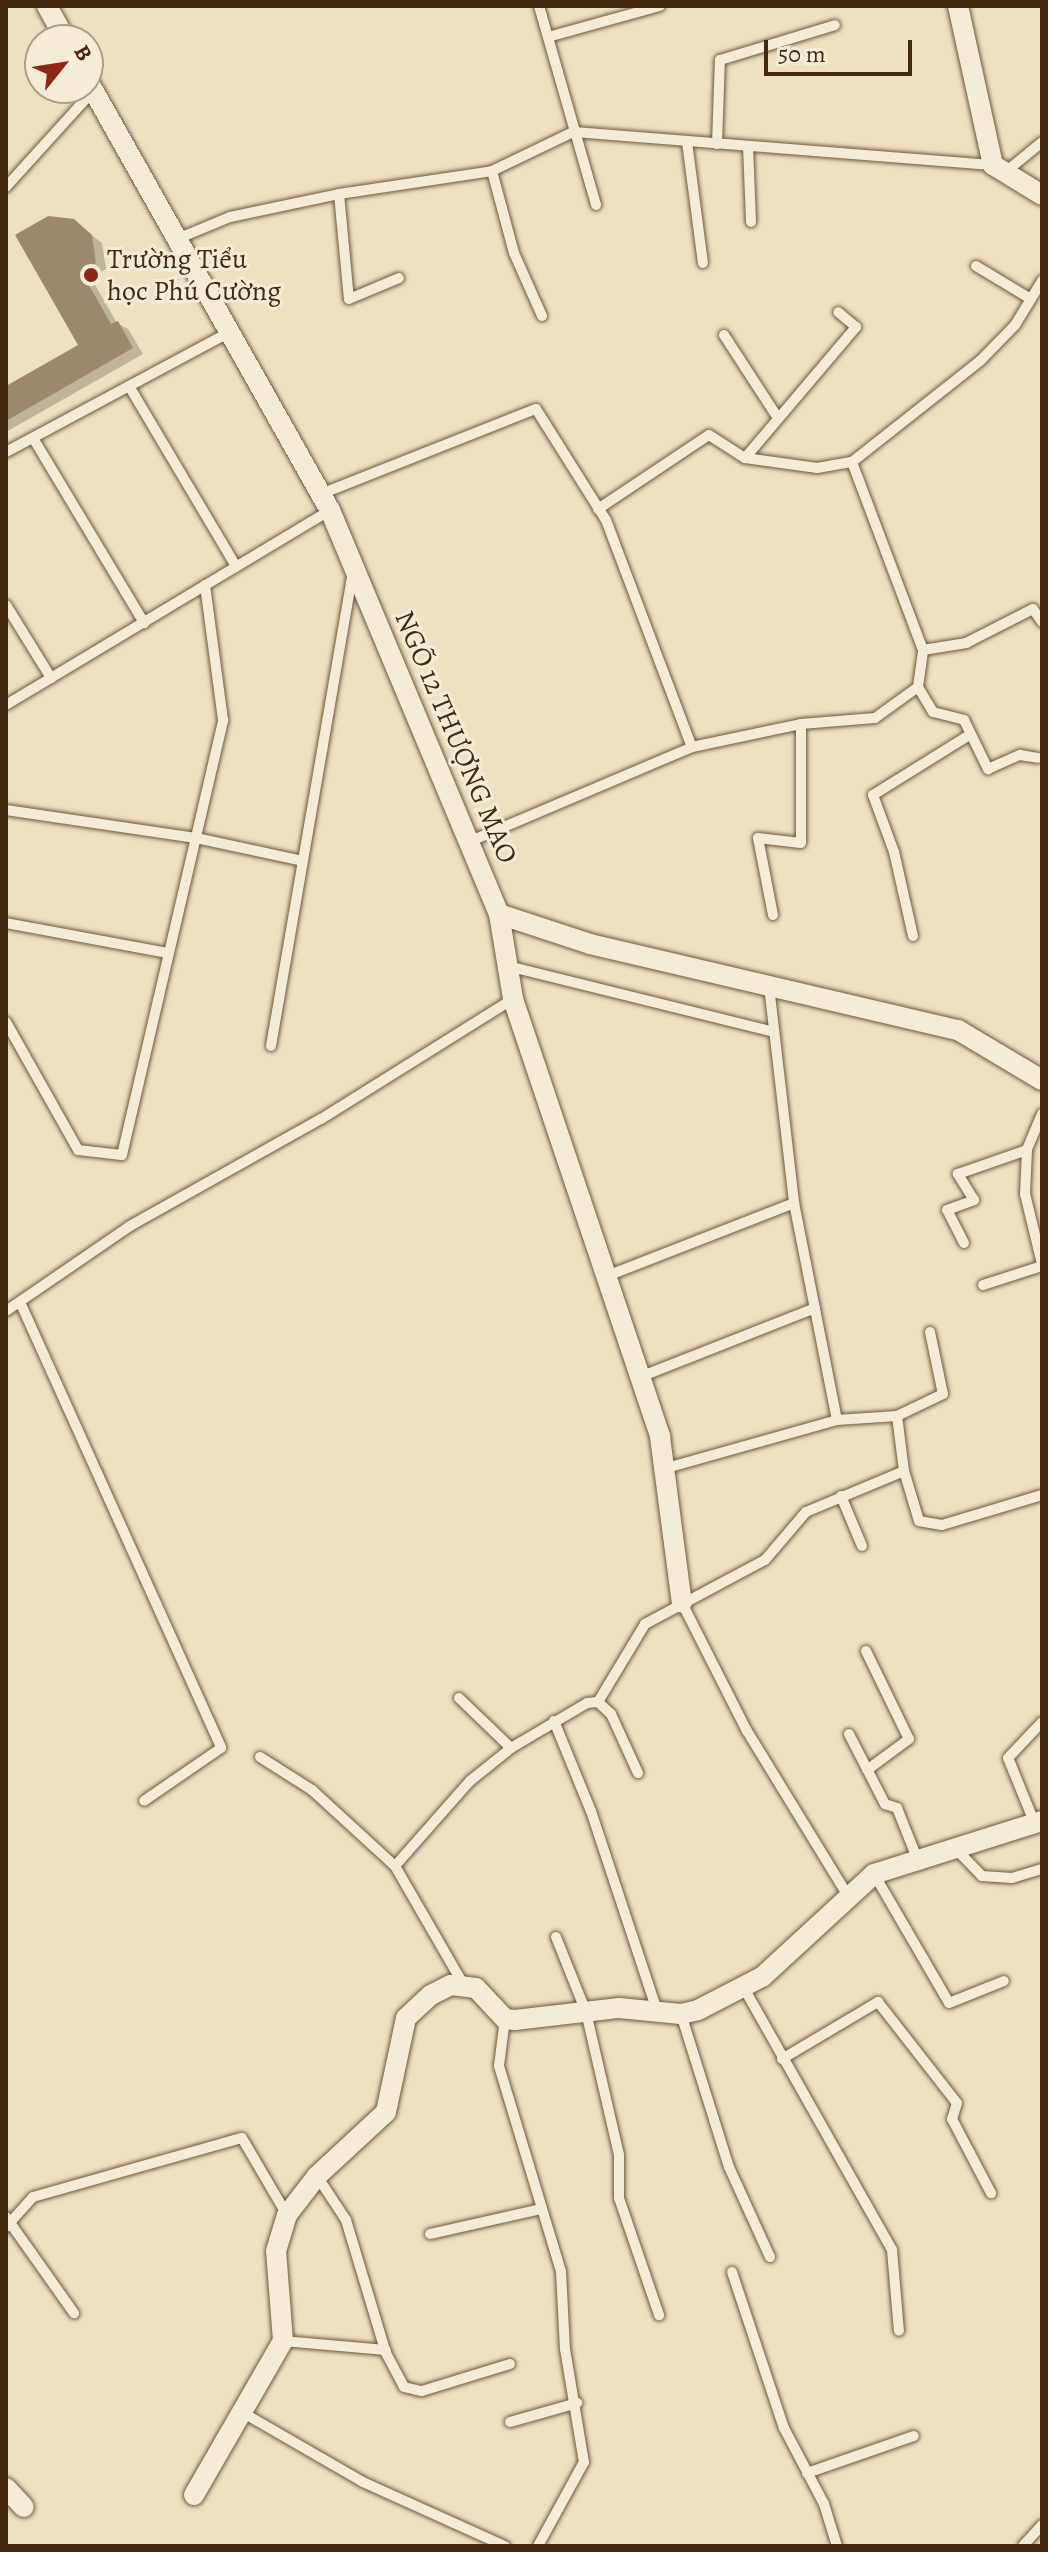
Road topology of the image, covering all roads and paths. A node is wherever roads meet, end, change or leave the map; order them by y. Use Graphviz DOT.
graph roads {
  1 [pos="47,6"];
  2 [pos="539,6"];
  3 [pos="660,6"];
  4 [pos="958,6"];
  5 [pos="57,24"];
  6 [pos="835,25"];
  7 [pos="548,37"];
  8 [pos="76,104"];
  9 [pos="101,104"];
  10 [pos="573,132"];
  11 [pos="687,142"];
  12 [pos="1042,142"];
  13 [pos="717,144"];
  14 [pos="748,146"];
  15 [pos="998,170"];
  16 [pos="492,171"];
  17 [pos="6,187"];
  18 [pos="339,194"];
  19 [pos="1042,195"];
  20 [pos="596,205"];
  21 [pos="751,222"];
  22 [pos="177,239"];
  23 [pos="703,263"];
  24 [pos="976,266"];
  25 [pos="399,278"];
  26 [pos="1042,281"];
  27 [pos="1031,299"];
  28 [pos="838,312"];
  29 [pos="542,316"];
  30 [pos="230,332"];
  31 [pos="724,335"];
  32 [pos="129,386"];
  33 [pos="778,418"];
  34 [pos="33,438"];
  35 [pos="6,452"];
  36 [pos="745,458"];
  37 [pos="852,462"];
  38 [pos="326,502"];
  39 [pos="598,509"];
  40 [pos="236,566"];
  41 [pos="354,567"];
  42 [pos="205,585"];
  43 [pos="6,605"];
  44 [pos="1042,622"];
  45 [pos="144,623"];
  46 [pos="923,650"];
  47 [pos="51,678"];
  48 [pos="918,687"];
  49 [pos="6,705"];
  50 [pos="801,724"];
  51 [pos="971,734"];
  52 [pos="692,747"];
  53 [pos="1038,758"];
  54 [pos="6,810"];
  55 [pos="196,838"];
  56 [pos="471,841"];
  57 [pos="303,861"];
  58 [pos="499,914"];
  59 [pos="773,915"];
  60 [pos="6,923"];
  61 [pos="913,936"];
  62 [pos="168,953"];
  63 [pos="507,966"];
  64 [pos="769,986"];
  65 [pos="513,999"];
  66 [pos="6,1022"];
  67 [pos="774,1032"];
  68 [pos="271,1046"];
  69 [pos="1042,1080"];
  70 [pos="1042,1114"];
  71 [pos="1027,1150"];
  72 [pos="794,1203"];
  73 [pos="964,1243"];
  74 [pos="1042,1265"];
  75 [pos="607,1276"];
  76 [pos="983,1285"];
  77 [pos="20,1302"];
  78 [pos="815,1308"];
  79 [pos="6,1311"];
  80 [pos="930,1332"];
  81 [pos="640,1377"];
  82 [pos="897,1416"];
  83 [pos="837,1420"];
  84 [pos="663,1469"];
  85 [pos="904,1471"];
  86 [pos="1042,1495"];
  87 [pos="841,1496"];
  88 [pos="862,1546"];
  89 [pos="682,1603"];
  90 [pos="866,1651"];
  91 [pos="459,1698"];
  92 [pos="598,1702"];
  93 [pos="554,1721"];
  94 [pos="1042,1722"];
  95 [pos="849,1734"];
  96 [pos="511,1748"];
  97 [pos="260,1757"];
  98 [pos="867,1770"];
  99 [pos="638,1773"];
  100 [pos="144,1801"];
  101 [pos="1040,1826"];
  102 [pos="954,1847"];
  103 [pos="917,1858"];
  104 [pos="395,1866"];
  105 [pos="1042,1869"];
  106 [pos="874,1874"];
  107 [pos="848,1896"];
  108 [pos="556,1937"];
  109 [pos="1004,1981"];
  110 [pos="464,1986"];
  111 [pos="745,1990"];
  112 [pos="657,2010"];
  113 [pos="586,2012"];
  114 [pos="681,2014"];
  115 [pos="505,2019"];
  116 [pos="782,2059"];
  117 [pos="317,2176"];
  118 [pos="991,2193"];
  119 [pos="541,2209"];
  120 [pos="287,2215"];
  121 [pos="8,2223"];
  122 [pos="430,2234"];
  123 [pos="770,2257"];
  124 [pos="732,2272"];
  125 [pos="74,2313"];
  126 [pos="659,2315"];
  127 [pos="899,2331"];
  128 [pos="283,2341"];
  129 [pos="386,2350"];
  130 [pos="510,2364"];
  131 [pos="577,2403"];
  132 [pos="239,2410"];
  133 [pos="510,2422"];
  134 [pos="914,2436"];
  135 [pos="807,2473"];
  136 [pos="6,2488"];
  137 [pos="194,2495"];
  138 [pos="24,2507"];
  139 [pos="1042,2525"];
  140 [pos="505,2546"];
  141 [pos="538,2546"];
  142 [pos="837,2546"];
  143 [pos="1023,2546"];
  1 -- 5 [label="street"];
  2 -- 7 [label="lane"];
  3 -- 7 [label="lane"];
  4 -- 15 [label="street"];
  6 -- 13 [label="lane"];
  7 -- 10 [label="lane"];
  8 -- 17 [label="lane"];
  9 -- 22 [label="street, NGÕ 12 THƯỢNG MAO"];
  10 -- 11 [label="lane"];
  10 -- 16 [label="lane"];
  10 -- 20 [label="lane"];
  11 -- 13 [label="lane"];
  11 -- 23 [label="lane"];
  12 -- 15 [label="lane"];
  13 -- 14 [label="lane"];
  14 -- 15 [label="lane"];
  14 -- 21 [label="lane"];
  15 -- 19 [label="street"];
  16 -- 18 [label="lane"];
  16 -- 29 [label="lane"];
  18 -- 22 [label="lane"];
  18 -- 25 [label="lane"];
  22 -- 30 [label="street, NGÕ 12 THƯỢNG MAO"];
  24 -- 27 [label="lane"];
  26 -- 27 [label="lane"];
  27 -- 37 [label="lane"];
  28 -- 33 [label="lane"];
  30 -- 32 [label="lane"];
  30 -- 38 [label="street, NGÕ 12 THƯỢNG MAO"];
  31 -- 33 [label="lane"];
  32 -- 34 [label="lane"];
  32 -- 40 [label="lane"];
  33 -- 36 [label="lane"];
  34 -- 35 [label="lane"];
  34 -- 45 [label="lane"];
  36 -- 37 [label="lane"];
  36 -- 39 [label="lane"];
  37 -- 46 [label="lane"];
  38 -- 39 [label="lane"];
  38 -- 40 [label="lane"];
  38 -- 41 [label="street, NGÕ 12 THƯỢNG MAO"];
  39 -- 52 [label="lane"];
  40 -- 42 [label="lane"];
  41 -- 56 [label="street, NGÕ 12 THƯỢNG MAO"];
  41 -- 57 [label="lane"];
  42 -- 45 [label="lane"];
  42 -- 55 [label="lane"];
  43 -- 47 [label="lane"];
  44 -- 46 [label="lane"];
  45 -- 47 [label="lane"];
  46 -- 48 [label="lane"];
  47 -- 49 [label="lane"];
  48 -- 50 [label="lane"];
  48 -- 51 [label="lane"];
  50 -- 52 [label="lane"];
  50 -- 59 [label="lane"];
  51 -- 53 [label="lane"];
  51 -- 61 [label="lane"];
  52 -- 56 [label="lane"];
  54 -- 55 [label="lane"];
  55 -- 57 [label="lane"];
  55 -- 62 [label="lane"];
  56 -- 58 [label="street, NGÕ 12 THƯỢNG MAO"];
  57 -- 68 [label="lane"];
  58 -- 63 [label="street, NGÕ 12 THƯỢNG MAO"];
  58 -- 64 [label="street"];
  60 -- 62 [label="lane"];
  62 -- 66 [label="lane"];
  63 -- 65 [label="street, NGÕ 12 THƯỢNG MAO"];
  63 -- 67 [label="lane"];
  64 -- 67 [label="lane"];
  64 -- 69 [label="street"];
  65 -- 75 [label="street, NGÕ 12 THƯỢNG MAO"];
  65 -- 77 [label="lane"];
  67 -- 72 [label="lane"];
  70 -- 71 [label="lane"];
  71 -- 73 [label="lane"];
  71 -- 74 [label="lane"];
  72 -- 75 [label="lane"];
  72 -- 78 [label="lane"];
  74 -- 76 [label="lane"];
  75 -- 81 [label="street, NGÕ 12 THƯỢNG MAO"];
  77 -- 79 [label="lane"];
  77 -- 100 [label="lane"];
  78 -- 81 [label="lane"];
  78 -- 83 [label="lane"];
  80 -- 82 [label="lane"];
  81 -- 84 [label="street, NGÕ 12 THƯỢNG MAO"];
  82 -- 83 [label="lane"];
  82 -- 85 [label="lane"];
  83 -- 84 [label="lane"];
  84 -- 89 [label="street, NGÕ 12 THƯỢNG MAO"];
  85 -- 86 [label="lane"];
  85 -- 87 [label="lane"];
  87 -- 88 [label="lane"];
  87 -- 89 [label="lane"];
  89 -- 92 [label="lane"];
  89 -- 107 [label="lane"];
  90 -- 98 [label="lane"];
  91 -- 96 [label="lane"];
  92 -- 93 [label="lane"];
  92 -- 99 [label="lane"];
  93 -- 96 [label="lane"];
  93 -- 112 [label="lane"];
  94 -- 101 [label="lane"];
  95 -- 98 [label="lane"];
  96 -- 104 [label="lane"];
  97 -- 104 [label="lane"];
  98 -- 103 [label="lane"];
  101 -- 102 [label="street"];
  102 -- 103 [label="street"];
  102 -- 105 [label="lane"];
  103 -- 106 [label="street"];
  104 -- 110 [label="lane"];
  106 -- 107 [label="street"];
  106 -- 109 [label="lane"];
  107 -- 111 [label="street"];
  108 -- 113 [label="lane"];
  110 -- 115 [label="street"];
  110 -- 117 [label="street"];
  111 -- 114 [label="street"];
  111 -- 116 [label="lane"];
  112 -- 113 [label="street"];
  112 -- 114 [label="street"];
  113 -- 115 [label="street"];
  113 -- 126 [label="lane"];
  114 -- 123 [label="lane"];
  115 -- 119 [label="lane"];
  116 -- 118 [label="lane"];
  116 -- 127 [label="lane"];
  117 -- 120 [label="street"];
  117 -- 129 [label="lane"];
  119 -- 122 [label="lane"];
  119 -- 131 [label="lane"];
  120 -- 121 [label="lane"];
  120 -- 128 [label="street"];
  121 -- 125 [label="lane"];
  124 -- 135 [label="lane"];
  128 -- 129 [label="lane"];
  128 -- 132 [label="street"];
  129 -- 130 [label="lane"];
  131 -- 133 [label="lane"];
  131 -- 141 [label="lane"];
  132 -- 137 [label="street"];
  132 -- 140 [label="lane"];
  134 -- 135 [label="lane"];
  135 -- 142 [label="lane"];
  136 -- 138 [label="street"];
  139 -- 143 [label="lane"];
}
